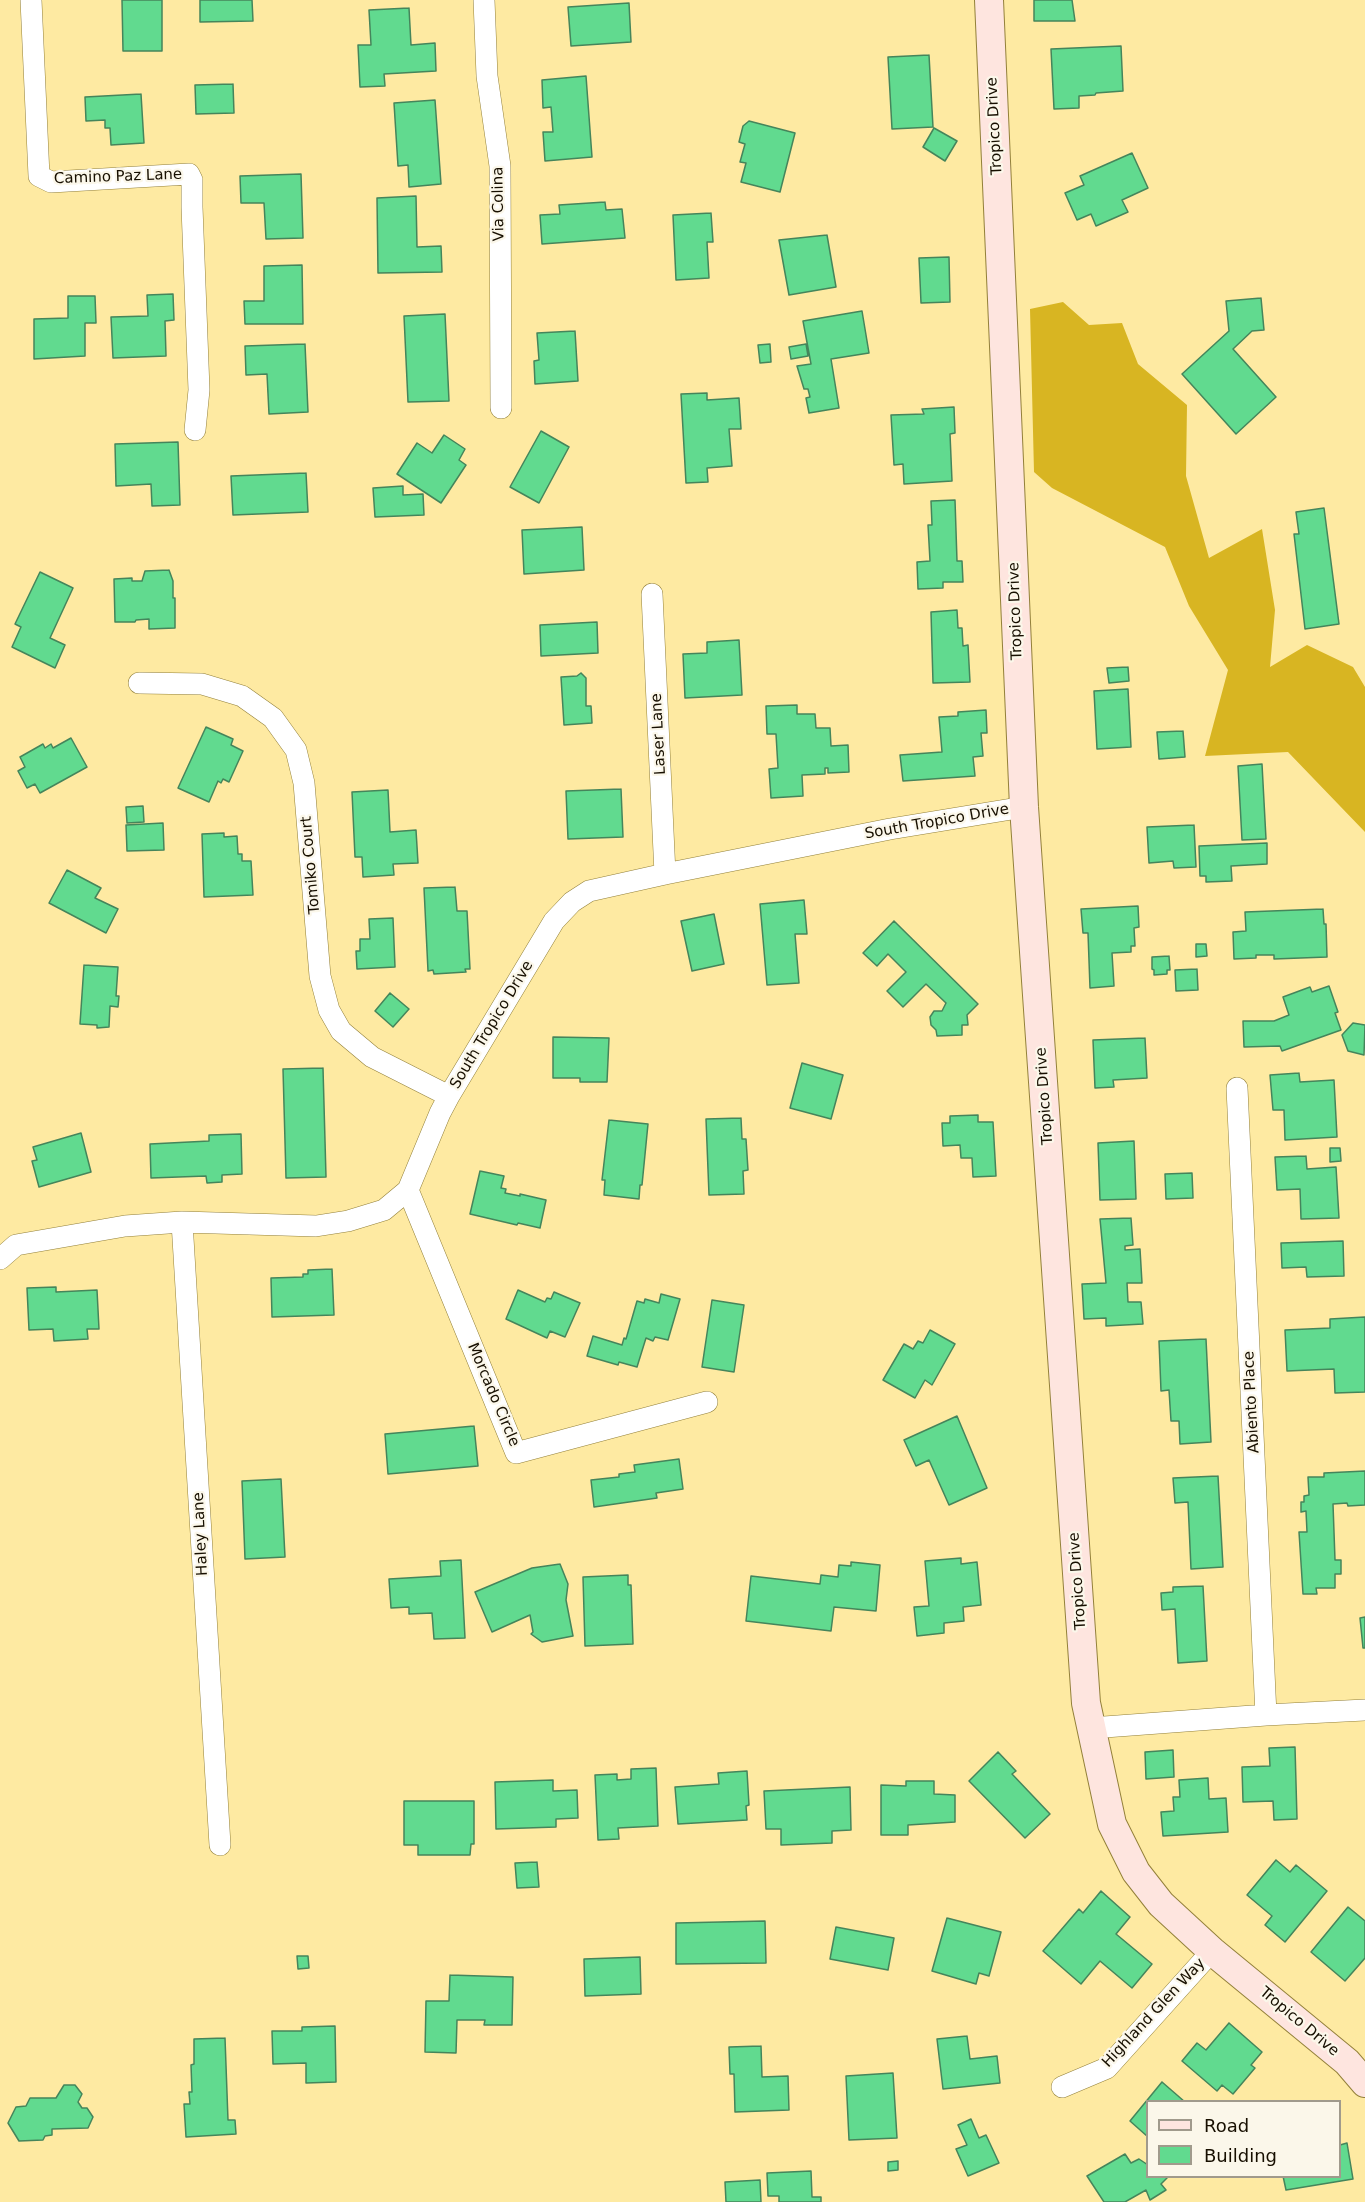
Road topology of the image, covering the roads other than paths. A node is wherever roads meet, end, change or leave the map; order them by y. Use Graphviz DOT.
graph roads {
  1 [pos="31,0"];
  2 [pos="484,0"];
  3 [pos="989,0"];
  4 [pos="501,408"];
  5 [pos="195,430"];
  6 [pos="652,594"];
  7 [pos="139,683"];
  8 [pos="1024,807"];
  9 [pos="666,874"];
  10 [pos="1237,1088"];
  11 [pos="449,1096"];
  12 [pos="408,1190"];
  13 [pos="182,1222"];
  14 [pos="0,1260"];
  15 [pos="706,1402"];
  16 [pos="1365,1710"];
  17 [pos="1266,1715"];
  18 [pos="1091,1728"];
  19 [pos="220,1845"];
  20 [pos="1212,1951"];
  21 [pos="1365,2083"];
  22 [pos="1062,2086"];
  1 -- 5 [label="street, Camino Paz Lane"];
  2 -- 4 [label="street, Via Colina"];
  3 -- 8 [label="street, Tropico Drive"];
  6 -- 9 [label="street, Laser Lane"];
  7 -- 11 [label="street, Tomiko Court"];
  8 -- 9 [label="street, South Tropico Drive"];
  8 -- 18 [label="street, Tropico Drive"];
  9 -- 11 [label="street, South Tropico Drive"];
  10 -- 17 [label="street, Abiento Place"];
  11 -- 12 [label="street, South Tropico Drive"];
  12 -- 13 [label="street, South Tropico Drive"];
  12 -- 15 [label="street, Morcado Circle"];
  13 -- 14 [label="street, South Tropico Drive"];
  13 -- 19 [label="street, Haley Lane"];
  16 -- 17 [label="street"];
  17 -- 18 [label="street"];
  18 -- 20 [label="street, Tropico Drive"];
  20 -- 21 [label="street, Tropico Drive"];
  20 -- 22 [label="street, Highland Glen Way"];
}
